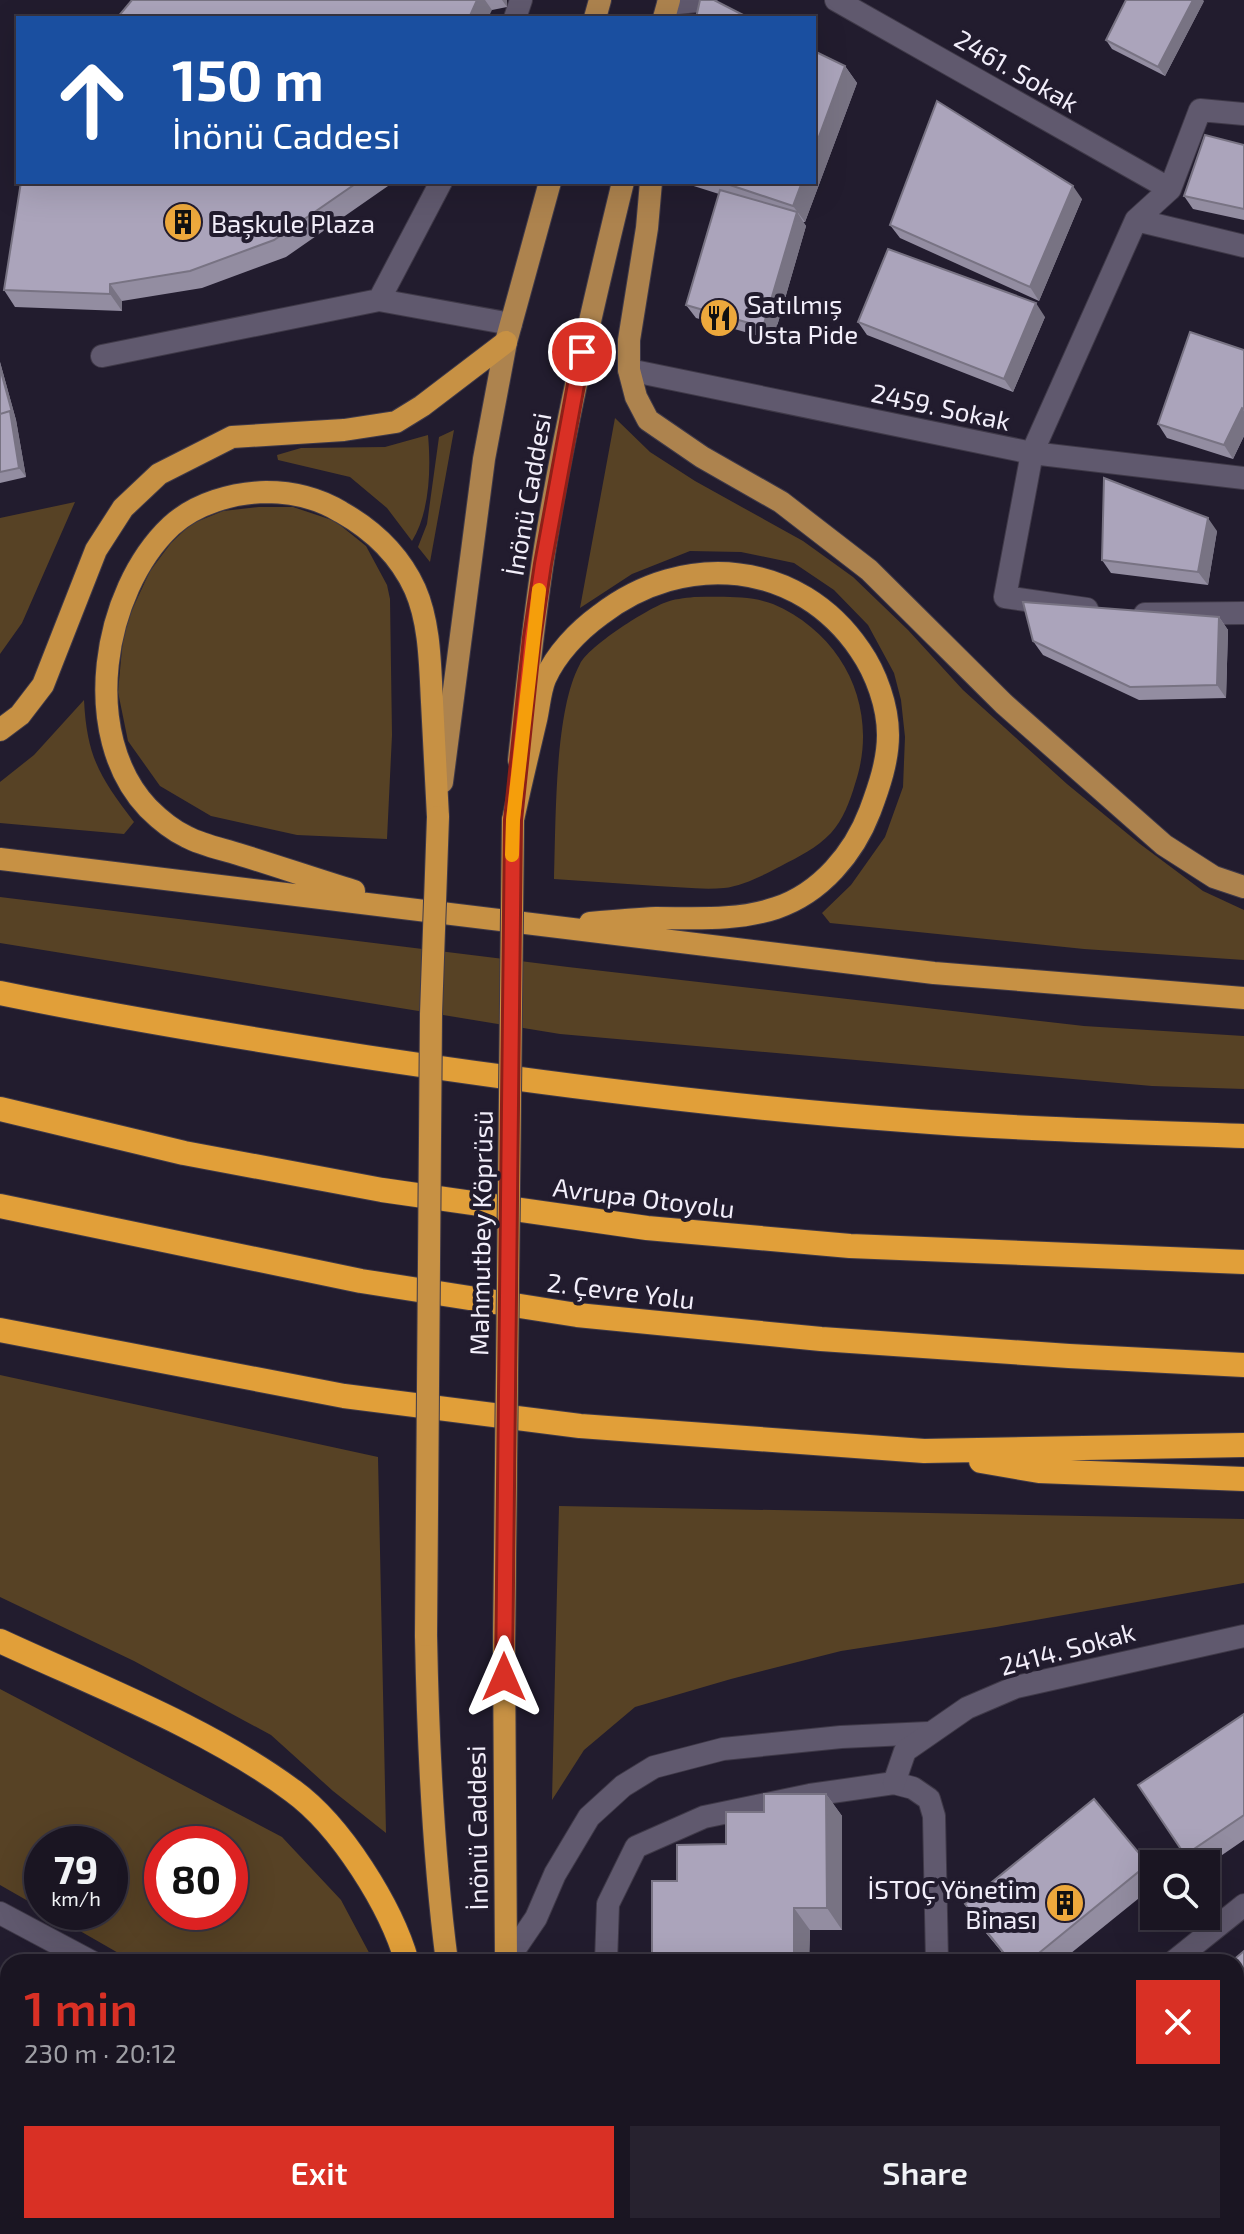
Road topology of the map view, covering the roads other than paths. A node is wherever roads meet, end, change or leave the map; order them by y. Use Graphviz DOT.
graph roads {
  1 [pos="706,0"];
  2 [pos="836,0"];
  3 [pos="667,7"];
  4 [pos="1244,114"];
  5 [pos="440,184"];
  6 [pos="549,184"];
  7 [pos="623,184"];
  8 [pos="651,184"];
  9 [pos="1170,189"];
  10 [pos="1136,220"];
  11 [pos="1244,246"];
  12 [pos="379,300"];
  13 [pos="508,333"];
  14 [pos="102,356"];
  15 [pos="629,370"];
  16 [pos="1032,453"];
  17 [pos="1244,478"];
  18 [pos="1244,613"];
  19 [pos="0,730"];
  20 [pos="438,817"];
  21 [pos="513,820"];
  22 [pos="0,859"];
  23 [pos="1244,887"];
  24 [pos="400,906"];
  25 [pos="549,928"];
  26 [pos="0,993"];
  27 [pos="1244,998"];
  28 [pos="0,1109"];
  29 [pos="1244,1136"];
  30 [pos="0,1206"];
  31 [pos="1244,1262"];
  32 [pos="0,1330"];
  33 [pos="1244,1365"];
  34 [pos="1244,1445"];
  35 [pos="924,1451"];
  36 [pos="1244,1479"];
  37 [pos="1244,1636"];
  38 [pos="0,1641"];
  39 [pos="504,1646"];
  40 [pos="928,1733"];
  41 [pos="894,1783"];
  42 [pos="1244,1905"];
  43 [pos="0,1913"];
  44 [pos="77,1954"];
  45 [pos="405,1954"];
  46 [pos="446,1954"];
  47 [pos="506,1954"];
  48 [pos="511,1954"];
  49 [pos="606,1954"];
  50 [pos="937,1954"];
  51 [pos="1183,1954"];
  1 -- 3 [label="street"];
  2 -- 9 [label="street, 2461. Sokak"];
  4 -- 9 [label="street"];
  5 -- 12 [label="street"];
  6 -- 13 [label="main road, İnönü Caddesi"];
  7 -- 21 [label="main road, İnönü Caddesi"];
  8 -- 15 [label="main road"];
  9 -- 10 [label="street"];
  10 -- 11 [label="street"];
  10 -- 16 [label="street"];
  12 -- 13 [label="street"];
  12 -- 14 [label="street"];
  13 -- 19 [label="highway"];
  13 -- 20 [label="main road, İnönü Caddesi"];
  15 -- 16 [label="street, 2459. Sokak"];
  15 -- 23 [label="main road"];
  16 -- 17 [label="street, 2459. Sokak"];
  16 -- 18 [label="street"];
  20 -- 24 [label="highway, Mahmutbey Köprüsü"];
  20 -- 46 [label="highway, Mahmutbey Köprüsü, bridge"];
  21 -- 25 [label="highway, Mahmutbey Köprüsü"];
  21 -- 39 [label="highway, Mahmutbey Köprüsü, bridge"];
  22 -- 24 [label="highway"];
  24 -- 25 [label="highway"];
  25 -- 27 [label="highway"];
  26 -- 29 [label="highway"];
  28 -- 31 [label="highway, Avrupa Otoyolu"];
  30 -- 33 [label="highway, 2. Çevre Yolu"];
  32 -- 35 [label="highway"];
  34 -- 35 [label="highway"];
  35 -- 36 [label="highway"];
  37 -- 40 [label="street, 2414. Sokak"];
  38 -- 45 [label="highway"];
  39 -- 47 [label="highway, İnönü Caddesi"];
  40 -- 41 [label="street, 2414. Sokak"];
  40 -- 48 [label="street"];
  41 -- 49 [label="street"];
  41 -- 50 [label="street"];
  42 -- 51 [label="street"];
  43 -- 44 [label="street"];
}
